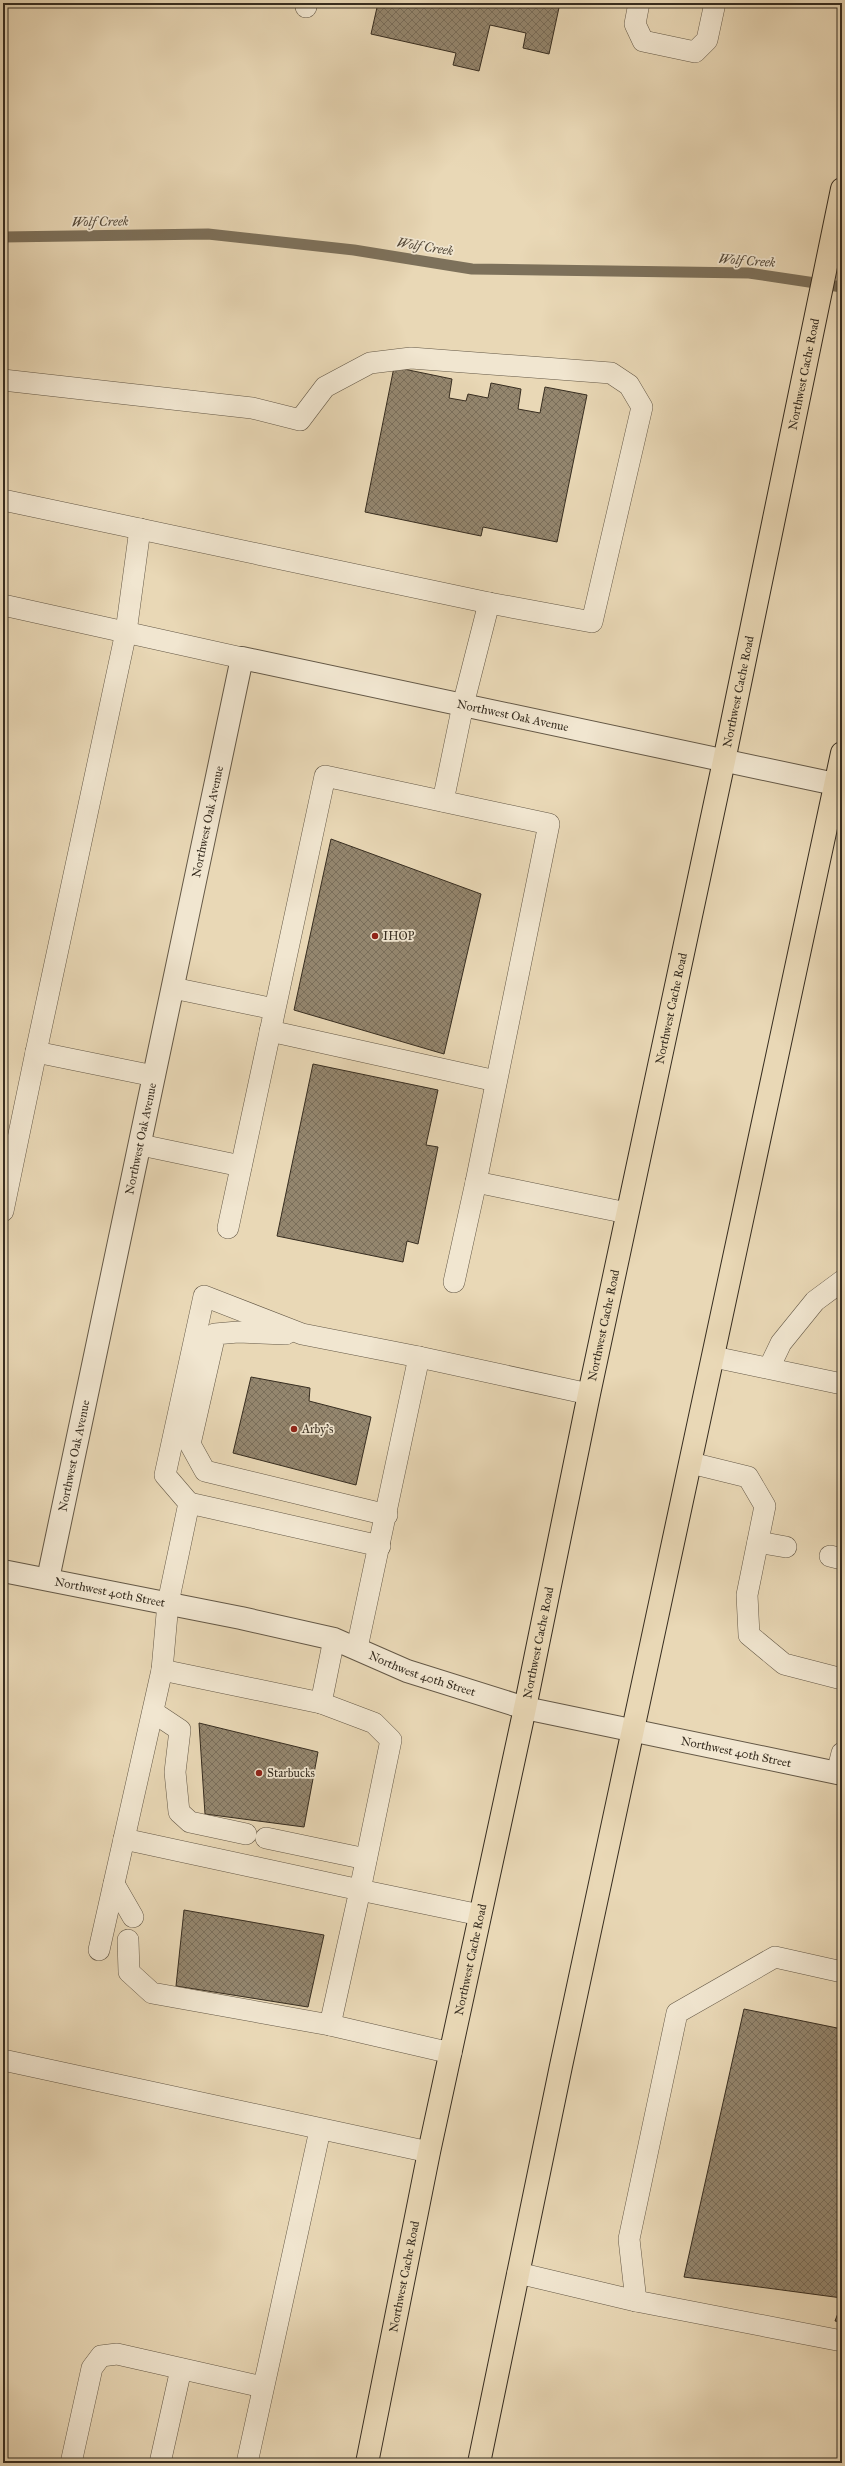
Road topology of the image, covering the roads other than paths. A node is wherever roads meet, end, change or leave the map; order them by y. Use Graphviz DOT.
graph roads {
  1 [pos="639,3"];
  2 [pos="715,3"];
  3 [pos="842,189"];
  4 [pos="3,380"];
  5 [pos="3,500"];
  6 [pos="140,529"];
  7 [pos="489,604"];
  8 [pos="3,605"];
  9 [pos="126,632"];
  10 [pos="242,658"];
  11 [pos="463,705"];
  12 [pos="842,753"];
  13 [pos="724,761"];
  14 [pos="839,785"];
  15 [pos="443,801"];
  16 [pos="173,988"];
  17 [pos="274,1009"];
  18 [pos="270,1031"];
  19 [pos="36,1052"];
  20 [pos="154,1076"];
  21 [pos="496,1081"];
  22 [pos="141,1145"];
  23 [pos="241,1166"];
  24 [pos="476,1182"];
  25 [pos="3,1211"];
  26 [pos="627,1213"];
  27 [pos="228,1228"];
  28 [pos="842,1281"];
  29 [pos="454,1282"];
  30 [pos="302,1334"];
  31 [pos="419,1356"];
  32 [pos="714,1357"];
  33 [pos="769,1368"];
  34 [pos="842,1384"];
  35 [pos="589,1394"];
  36 [pos="691,1462"];
  37 [pos="190,1503"];
  38 [pos="387,1515"];
  39 [pos="758,1542"];
  40 [pos="380,1546"];
  41 [pos="786,1547"];
  42 [pos="3,1571"];
  43 [pos="48,1579"];
  44 [pos="168,1603"];
  45 [pos="334,1639"];
  46 [pos="357,1648"];
  47 [pos="162,1670"];
  48 [pos="842,1679"];
  49 [pos="321,1703"];
  50 [pos="525,1708"];
  51 [pos="153,1712"];
  52 [pos="633,1732"];
  53 [pos="840,1767"];
  54 [pos="124,1839"];
  55 [pos="366,1859"];
  56 [pos="114,1884"];
  57 [pos="360,1890"];
  58 [pos="480,1915"];
  59 [pos="132,1917"];
  60 [pos="128,1940"];
  61 [pos="99,1950"];
  62 [pos="842,1972"];
  63 [pos="330,2025"];
  64 [pos="451,2053"];
  65 [pos="3,2060"];
  66 [pos="320,2130"];
  67 [pos="429,2152"];
  68 [pos="518,2273"];
  69 [pos="636,2301"];
  70 [pos="842,2341"];
  71 [pos="181,2369"];
  72 [pos="263,2387"];
  73 [pos="70,2463"];
  74 [pos="160,2463"];
  75 [pos="246,2463"];
  76 [pos="367,2463"];
  77 [pos="479,2463"];
  1 -- 2 [label="lane"];
  3 -- 13 [label="main road, Northwest Cache Road"];
  4 -- 7 [label="lane"];
  5 -- 6 [label="lane"];
  6 -- 7 [label="lane"];
  6 -- 9 [label="lane"];
  7 -- 11 [label="lane"];
  8 -- 9 [label="lane"];
  9 -- 10 [label="lane"];
  9 -- 19 [label="lane"];
  10 -- 11 [label="street, Northwest Oak Avenue"];
  10 -- 16 [label="street, Northwest Oak Avenue"];
  11 -- 13 [label="street, Northwest Oak Avenue"];
  11 -- 15 [label="lane"];
  12 -- 14 [label="main road"];
  13 -- 14 [label="street, Northwest Oak Avenue"];
  13 -- 26 [label="main road, Northwest Cache Road"];
  14 -- 32 [label="main road"];
  15 -- 17 [label="lane"];
  15 -- 21 [label="lane"];
  16 -- 17 [label="lane"];
  16 -- 20 [label="street, Northwest Oak Avenue"];
  17 -- 18 [label="lane"];
  18 -- 21 [label="lane"];
  18 -- 23 [label="lane"];
  19 -- 20 [label="lane"];
  19 -- 25 [label="lane"];
  20 -- 22 [label="street, Northwest Oak Avenue"];
  21 -- 24 [label="lane"];
  22 -- 23 [label="lane"];
  22 -- 43 [label="street, Northwest Oak Avenue"];
  23 -- 27 [label="lane"];
  24 -- 26 [label="lane"];
  24 -- 29 [label="lane"];
  26 -- 35 [label="main road, Northwest Cache Road"];
  28 -- 33 [label="lane"];
  30 -- 31 [label="lane"];
  30 -- 37 [label="lane"];
  30 -- 38 [label="lane"];
  31 -- 35 [label="lane"];
  31 -- 38 [label="lane"];
  32 -- 33 [label="lane"];
  32 -- 36 [label="main road"];
  33 -- 34 [label="lane"];
  35 -- 50 [label="main road, Northwest Cache Road"];
  36 -- 39 [label="lane"];
  36 -- 52 [label="main road"];
  37 -- 40 [label="lane"];
  37 -- 44 [label="lane"];
  38 -- 40 [label="lane"];
  39 -- 41 [label="lane"];
  39 -- 48 [label="lane"];
  40 -- 46 [label="lane"];
  42 -- 43 [label="street, Northwest 40th Street"];
  43 -- 44 [label="street, Northwest 40th Street"];
  44 -- 45 [label="street, Northwest 40th Street"];
  44 -- 47 [label="lane"];
  45 -- 46 [label="street, Northwest 40th Street"];
  45 -- 49 [label="lane"];
  46 -- 50 [label="street, Northwest 40th Street"];
  47 -- 49 [label="lane"];
  47 -- 51 [label="lane"];
  49 -- 55 [label="lane"];
  50 -- 52 [label="street, Northwest 40th Street"];
  50 -- 58 [label="main road, Northwest Cache Road"];
  51 -- 54 [label="lane"];
  51 -- 55 [label="lane"];
  52 -- 53 [label="street, Northwest 40th Street"];
  52 -- 68 [label="main road"];
  54 -- 56 [label="lane"];
  54 -- 57 [label="lane"];
  55 -- 57 [label="lane"];
  56 -- 59 [label="lane"];
  56 -- 61 [label="lane"];
  57 -- 58 [label="lane"];
  57 -- 63 [label="lane"];
  58 -- 64 [label="main road, Northwest Cache Road"];
  60 -- 63 [label="lane"];
  62 -- 69 [label="lane"];
  63 -- 64 [label="lane"];
  64 -- 67 [label="main road, Northwest Cache Road"];
  65 -- 66 [label="lane"];
  66 -- 67 [label="lane"];
  66 -- 72 [label="lane"];
  67 -- 76 [label="main road, Northwest Cache Road"];
  68 -- 69 [label="lane"];
  68 -- 77 [label="main road"];
  69 -- 70 [label="lane"];
  71 -- 72 [label="lane"];
  71 -- 73 [label="lane"];
  71 -- 74 [label="lane"];
  72 -- 75 [label="lane"];
}
